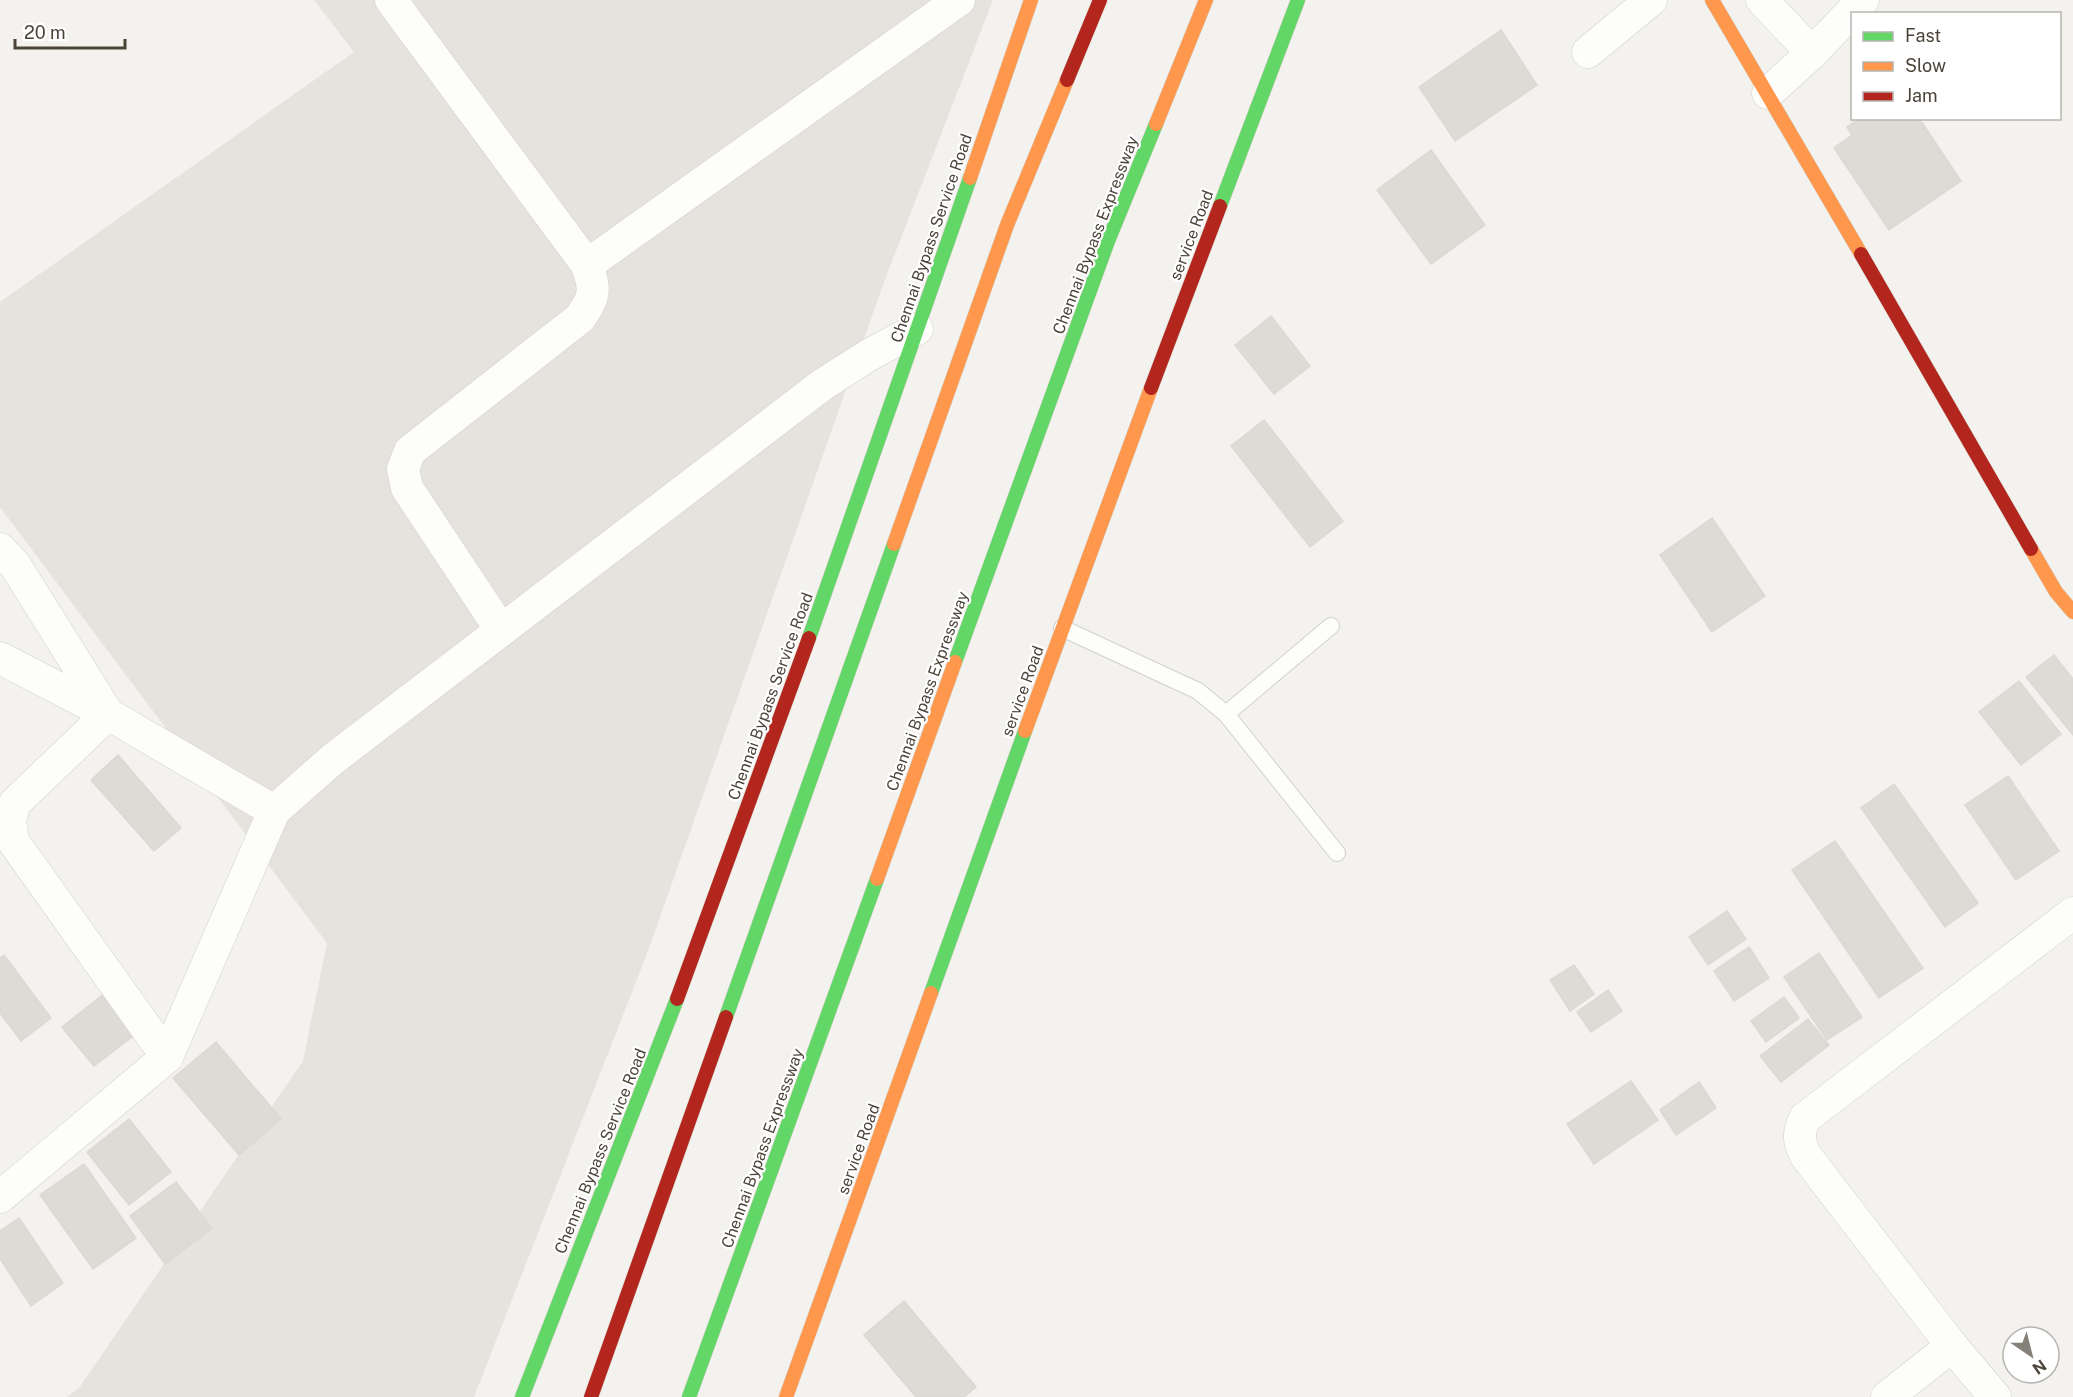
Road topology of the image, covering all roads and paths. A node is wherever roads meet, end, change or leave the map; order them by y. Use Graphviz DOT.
graph roads {
  1 [pos="391,0"];
  2 [pos="959,0"];
  3 [pos="1031,0"];
  4 [pos="1100,0"];
  5 [pos="1206,0"];
  6 [pos="1298,0"];
  7 [pos="1651,0"];
  8 [pos="1712,0"];
  9 [pos="1762,0"];
  10 [pos="1863,0"];
  11 [pos="1851,12"];
  12 [pos="1851,12"];
  13 [pos="1588,52"];
  14 [pos="1812,53"];
  15 [pos="1768,93"];
  16 [pos="587,265"];
  17 [pos="917,328"];
  18 [pos="0,549"];
  19 [pos="2073,612"];
  20 [pos="1331,626"];
  21 [pos="1062,628"];
  22 [pos="501,630"];
  23 [pos="0,658"];
  24 [pos="108,714"];
  25 [pos="1226,714"];
  26 [pos="274,811"];
  27 [pos="1337,853"];
  28 [pos="2073,913"];
  29 [pos="167,1057"];
  30 [pos="0,1197"];
  31 [pos="1952,1346"];
  32 [pos="522,1397"];
  33 [pos="591,1397"];
  34 [pos="689,1397"];
  35 [pos="786,1397"];
  36 [pos="1887,1397"];
  37 [pos="1995,1397"];
  1 -- 16 [label="street"];
  2 -- 16 [label="street"];
  3 -- 17 [label="main road, Chennai Bypass Service Road"];
  4 -- 33 [label="main road"];
  5 -- 34 [label="main road, Chennai Bypass Expressway"];
  6 -- 21 [label="main road, service Road"];
  7 -- 13 [label="street"];
  8 -- 15 [label="main road"];
  9 -- 14 [label="street"];
  10 -- 12 [label="street"];
  11 -- 14 [label="street"];
  14 -- 15 [label="street"];
  15 -- 19 [label="main road"];
  16 -- 22 [label="street"];
  17 -- 22 [label="street"];
  17 -- 32 [label="main road, Chennai Bypass Service Road"];
  18 -- 24 [label="street"];
  20 -- 25 [label="lane"];
  21 -- 25 [label="lane"];
  21 -- 35 [label="main road, service Road"];
  22 -- 26 [label="street"];
  23 -- 24 [label="street"];
  24 -- 26 [label="street"];
  24 -- 29 [label="street"];
  25 -- 27 [label="lane"];
  26 -- 29 [label="street"];
  28 -- 31 [label="street"];
  29 -- 30 [label="street"];
  31 -- 36 [label="street"];
  31 -- 37 [label="street"];
}
